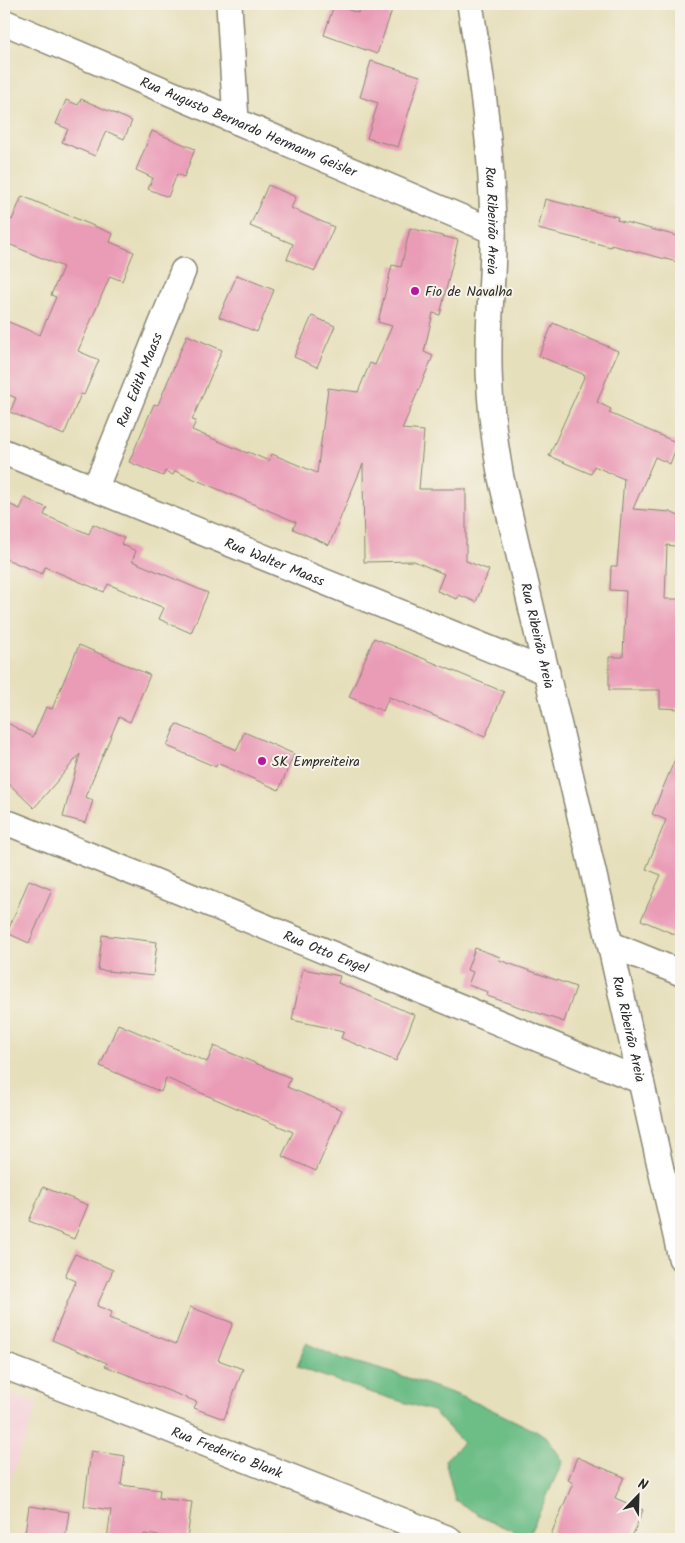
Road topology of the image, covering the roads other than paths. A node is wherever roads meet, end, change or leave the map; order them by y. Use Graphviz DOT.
graph roads {
  1 [pos="229,4"];
  2 [pos="470,4"];
  3 [pos="4,22"];
  4 [pos="236,122"];
  5 [pos="493,231"];
  6 [pos="183,271"];
  7 [pos="4,452"];
  8 [pos="95,489"];
  9 [pos="547,672"];
  10 [pos="11,824"];
  11 [pos="610,944"];
  12 [pos="681,973"];
  13 [pos="641,1080"];
  14 [pos="681,1258"];
  15 [pos="4,1366"];
  16 [pos="449,1539"];
  1 -- 4 [label="street"];
  2 -- 5 [label="street, Rua Ribeirão Areia"];
  3 -- 4 [label="street, Rua Augusto Bernardo Hermann Geisler"];
  4 -- 5 [label="street, Rua Augusto Bernardo Hermann Geisler"];
  5 -- 9 [label="street, Rua Ribeirão Areia"];
  6 -- 8 [label="street, Rua Edith Maass"];
  7 -- 8 [label="street, Rua Walter Maass"];
  8 -- 9 [label="street, Rua Walter Maass"];
  9 -- 11 [label="street, Rua Ribeirão Areia"];
  10 -- 13 [label="street, Rua Otto Engel"];
  11 -- 12 [label="street"];
  11 -- 13 [label="street, Rua Ribeirão Areia"];
  13 -- 14 [label="street, Rua Ribeirão Areia"];
  15 -- 16 [label="street, Rua Frederico Blank"];
}
